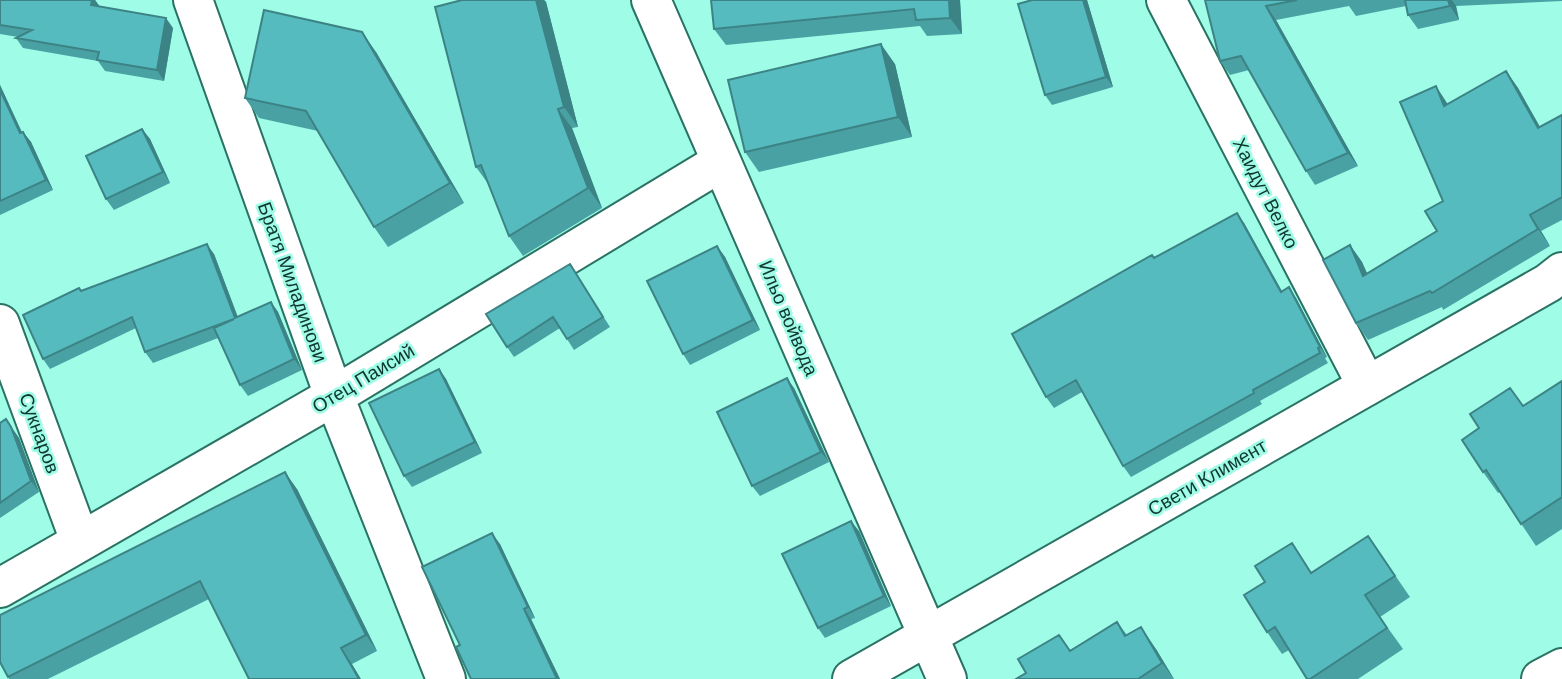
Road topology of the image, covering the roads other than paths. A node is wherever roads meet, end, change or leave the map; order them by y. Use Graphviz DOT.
graph roads {
  1 [pos="193,0"];
  2 [pos="651,0"];
  3 [pos="1166,0"];
  4 [pos="721,162"];
  5 [pos="1562,272"];
  6 [pos="0,324"];
  7 [pos="1367,386"];
  8 [pos="334,396"];
  9 [pos="80,541"];
  10 [pos="0,588"];
  11 [pos="927,636"];
  12 [pos="1562,668"];
  13 [pos="446,679"];
  14 [pos="852,679"];
  15 [pos="947,679"];
  16 [pos="1541,679"];
  1 -- 8 [label="street, Братя Миладинови"];
  2 -- 4 [label="street, Ильо войвода"];
  3 -- 7 [label="street, Хаидут Велко"];
  4 -- 8 [label="street, Отец Паисий"];
  4 -- 11 [label="street, Ильо войвода"];
  5 -- 7 [label="street, Свети Климент"];
  6 -- 9 [label="street, Сукнаров"];
  7 -- 11 [label="street, Свети Климент"];
  8 -- 9 [label="street, Отец Паисий"];
  8 -- 13 [label="street, Братя Миладинови"];
  9 -- 10 [label="street, Отец Паисий"];
  11 -- 14 [label="street, Свети Климент"];
  11 -- 15 [label="street, Ильо войвода"];
  12 -- 16 [label="street"];
}
